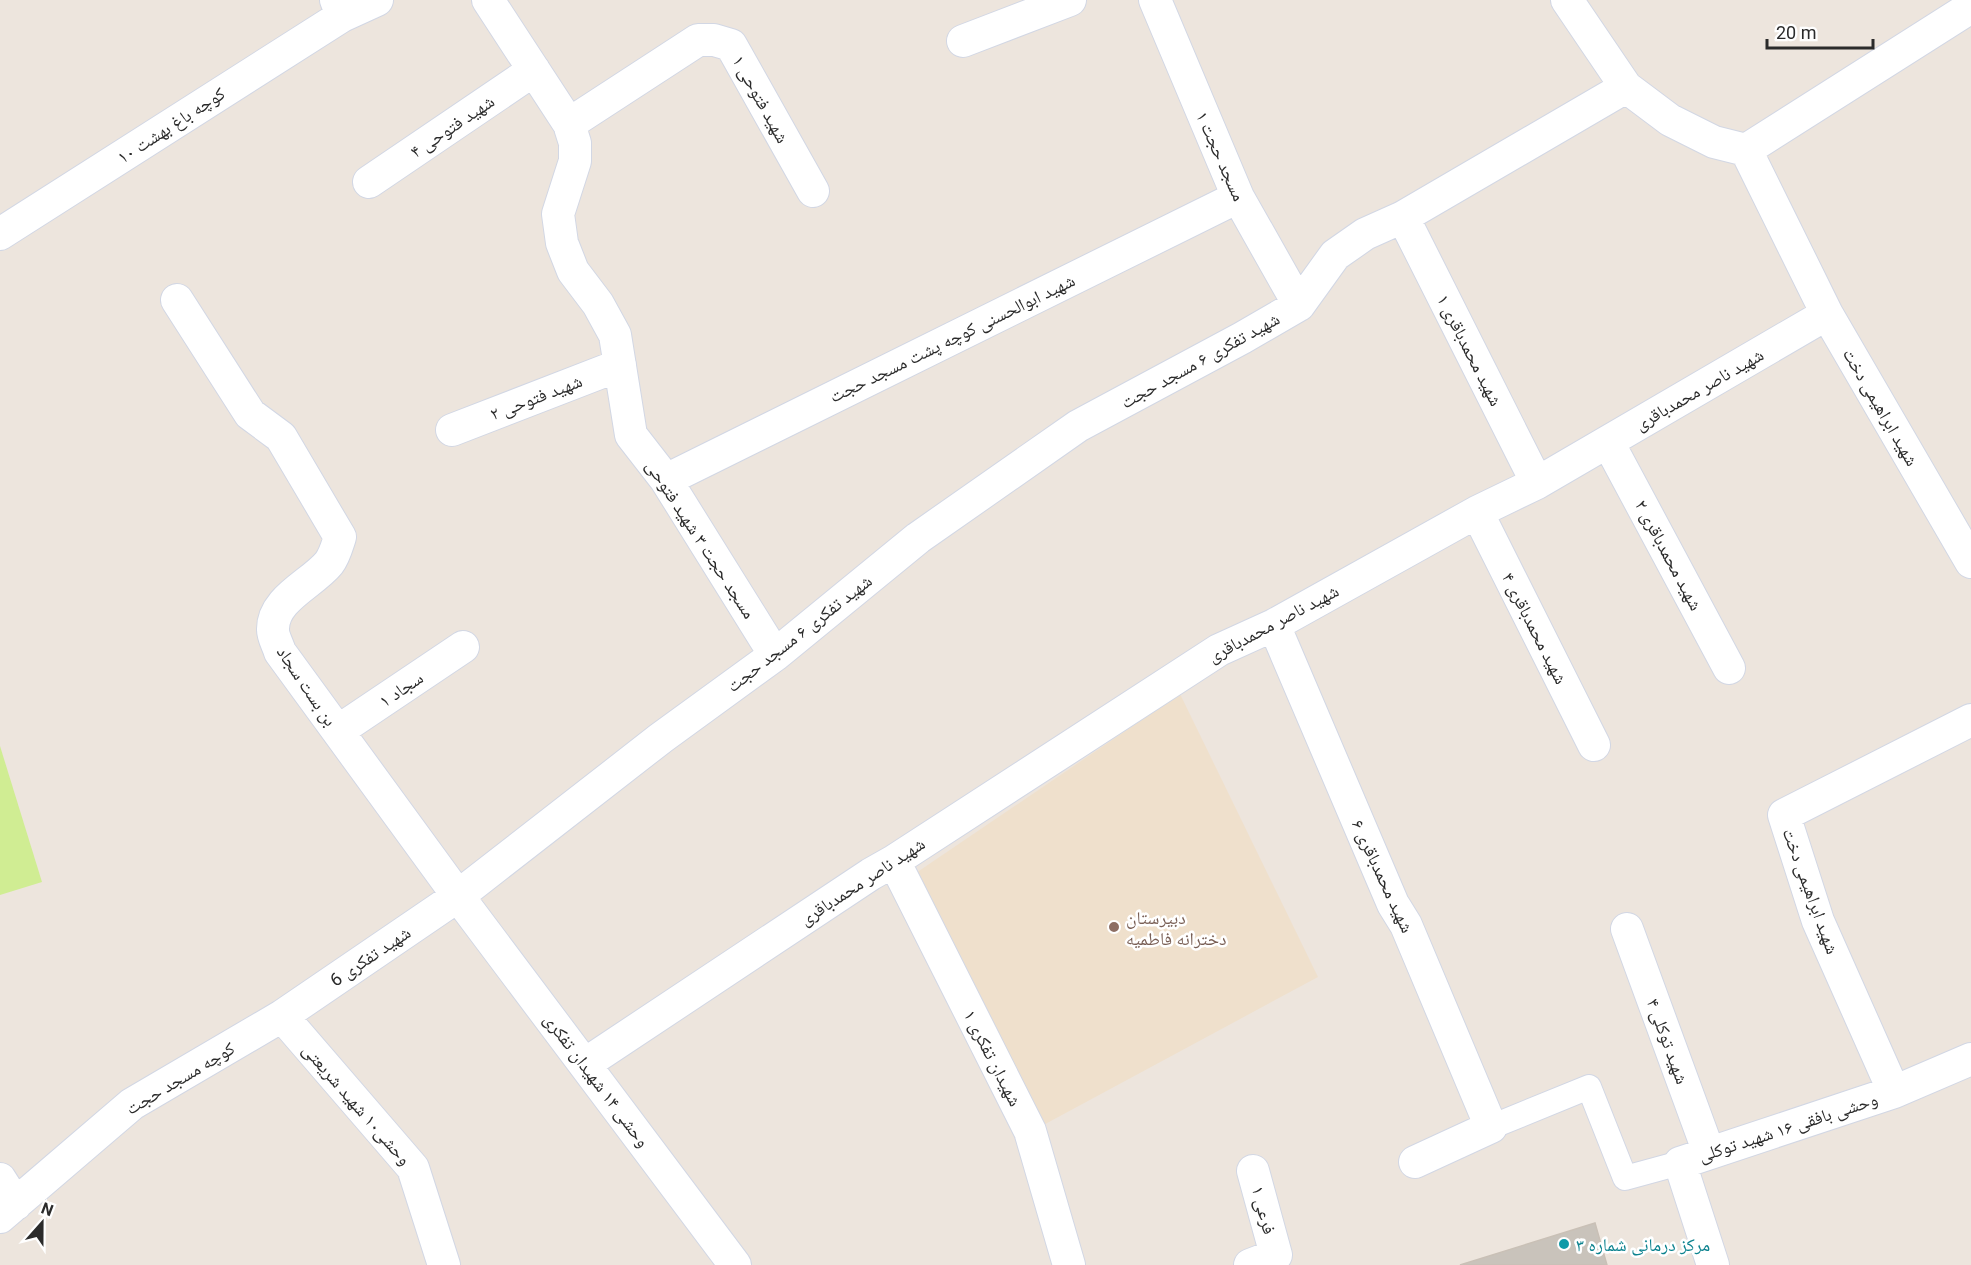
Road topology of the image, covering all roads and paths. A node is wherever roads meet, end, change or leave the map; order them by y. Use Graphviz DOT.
graph roads {
  1 [pos="377,0"];
  2 [pos="488,0"];
  3 [pos="1070,0"];
  4 [pos="1155,0"];
  5 [pos="1567,0"];
  6 [pos="1971,7"];
  7 [pos="339,8"];
  8 [pos="963,40"];
  9 [pos="534,70"];
  10 [pos="1626,87"];
  11 [pos="569,124"];
  12 [pos="1746,150"];
  13 [pos="369,182"];
  14 [pos="813,190"];
  15 [pos="1238,197"];
  16 [pos="1403,217"];
  17 [pos="0,234"];
  18 [pos="177,300"];
  19 [pos="1299,305"];
  20 [pos="1827,314"];
  21 [pos="620,365"];
  22 [pos="452,430"];
  23 [pos="1608,442"];
  24 [pos="666,480"];
  25 [pos="1537,483"];
  26 [pos="1477,512"];
  27 [pos="1971,562"];
  28 [pos="1274,625"];
  29 [pos="463,647"];
  30 [pos="775,655"];
  31 [pos="1730,668"];
  32 [pos="1971,720"];
  33 [pos="338,731"];
  34 [pos="1594,746"];
  35 [pos="894,861"];
  36 [pos="458,896"];
  37 [pos="1627,929"];
  38 [pos="282,1016"];
  39 [pos="1971,1059"];
  40 [pos="585,1064"];
  41 [pos="1894,1092"];
  42 [pos="1491,1127"];
  43 [pos="1695,1158"];
  44 [pos="1414,1162"];
  45 [pos="1253,1172"];
  46 [pos="5,1200"];
  47 [pos="444,1265"];
  48 [pos="735,1265"];
  49 [pos="1069,1265"];
  50 [pos="1250,1265"];
  51 [pos="1713,1265"];
  1 -- 7 [label="street, کوچه باغ بهشت ۱۰"];
  2 -- 9 [label="street, مسجد حجت ۳ شهید فتوحی"];
  3 -- 8 [label="street"];
  4 -- 15 [label="street, مسجد حجت ۱"];
  5 -- 10 [label="street"];
  6 -- 12 [label="street"];
  7 -- 17 [label="street, کوچه باغ بهشت ۱۰"];
  9 -- 11 [label="street, مسجد حجت ۳ شهید فتوحی"];
  9 -- 13 [label="street, شهید فتوحی ۴"];
  10 -- 12 [label="street"];
  10 -- 16 [label="street, شهید تفکری ۶ مسجد حجت"];
  11 -- 14 [label="street, شهید فتوحی ۱"];
  11 -- 21 [label="street, مسجد حجت ۳ شهید فتوحی"];
  12 -- 20 [label="street"];
  15 -- 19 [label="street, مسجد حجت ۱"];
  15 -- 24 [label="street, شهید ابوالحسنی کوچه پشت مسجد حجت"];
  16 -- 19 [label="street, شهید تفکری ۶ مسجد حجت"];
  16 -- 25 [label="street, شهید محمدباقری ۱"];
  18 -- 33 [label="street, بن بست سجاد"];
  19 -- 30 [label="street, شهید تفکری ۶ مسجد حجت"];
  20 -- 23 [label="street, شهید ناصر محمدباقری"];
  20 -- 27 [label="street, شهید ابراهیمی دخت"];
  21 -- 22 [label="street, شهید فتوحی ۲"];
  21 -- 24 [label="street, مسجد حجت ۳ شهید فتوحی"];
  23 -- 25 [label="street, شهید ناصر محمدباقری"];
  23 -- 31 [label="street, شهید محمدباقری ۲"];
  24 -- 30 [label="street, مسجد حجت ۳ شهید فتوحی"];
  25 -- 26 [label="street, شهید ناصر محمدباقری"];
  26 -- 28 [label="street, شهید ناصر محمدباقری"];
  26 -- 34 [label="street, شهید محمدباقری ۴"];
  28 -- 35 [label="street, شهید ناصر محمدباقری"];
  28 -- 42 [label="street, شهید محمدباقری ۶"];
  29 -- 33 [label="street, سجاد ۱"];
  30 -- 36 [label="street, شهید تفکری ۶ مسجد حجت"];
  32 -- 41 [label="street, شهید ابراهیمی دخت"];
  33 -- 36 [label="street, بن بست سجاد"];
  35 -- 40 [label="street, شهید ناصر محمدباقری"];
  35 -- 49 [label="street, شهیدان تفکری ۱"];
  36 -- 38 [label="street, شهید تفکری 6"];
  36 -- 40 [label="street, وحشی ۱۴ شهیدان تفکری"];
  37 -- 43 [label="street, شهید توکلی ۴"];
  38 -- 46 [label="street, کوچه مسجد حجت"];
  38 -- 47 [label="street, وحشی۱۰ شهید شریعتی"];
  39 -- 41 [label="street, وحشی بافقی ۱۶ شهید توکلی"];
  40 -- 48 [label="street, وحشی ۱۴ شهیدان تفکری"];
  41 -- 43 [label="street, وحشی بافقی ۱۶ شهید توکلی"];
  42 -- 43 [label="street"];
  42 -- 44 [label="street"];
  43 -- 51 [label="street, وحشی بافقی ۱۶ شهید توکلی"];
  45 -- 50 [label="street, فرعی ۱"];
}
